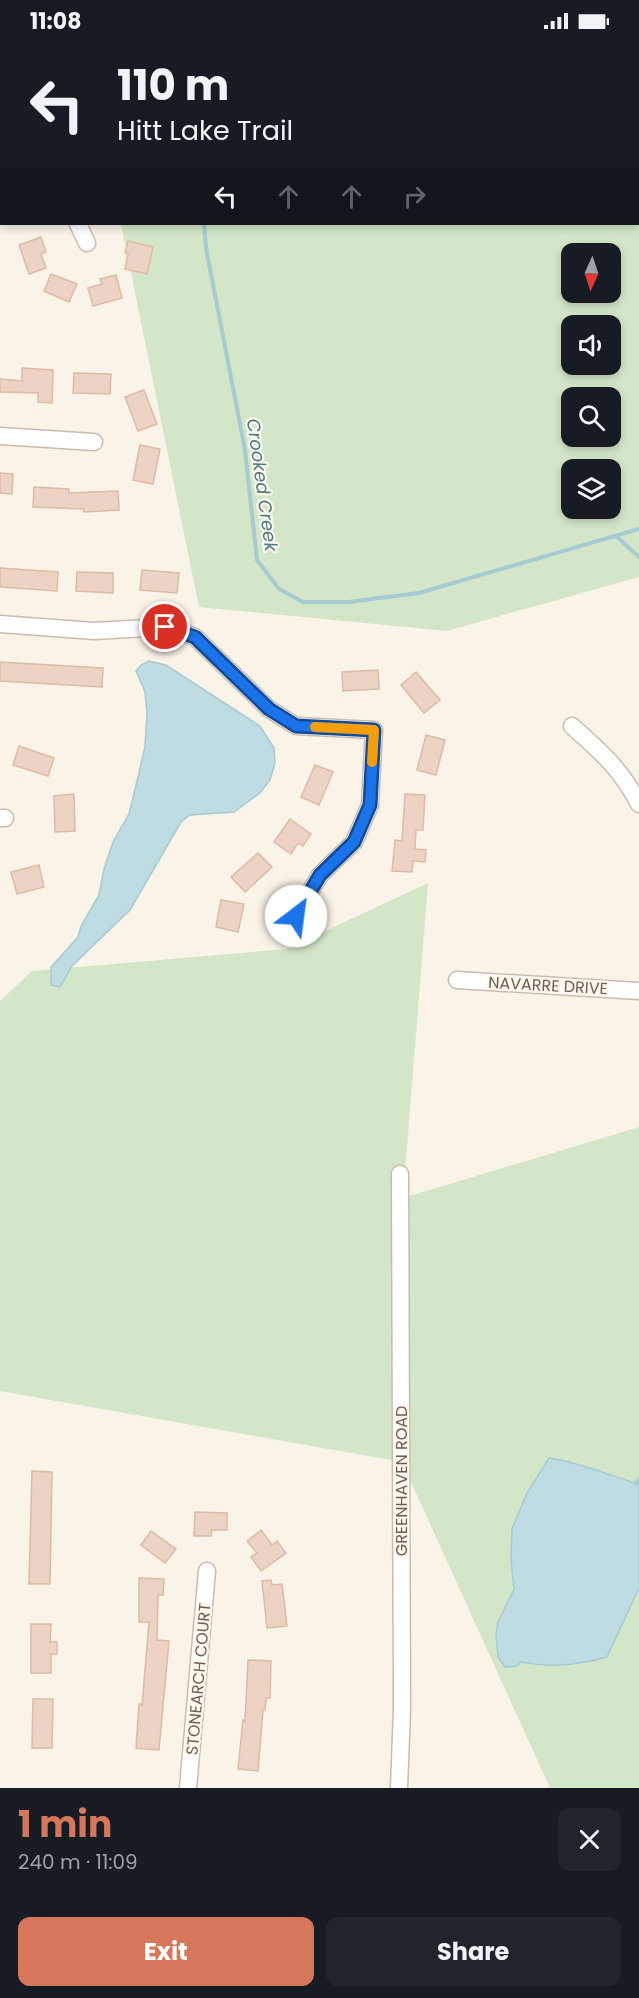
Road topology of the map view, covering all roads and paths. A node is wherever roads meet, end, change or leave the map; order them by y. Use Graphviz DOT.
graph roads {
  1 [pos="78,225"];
  2 [pos="87,243"];
  3 [pos="0,436"];
  4 [pos="94,442"];
  5 [pos="0,624"];
  6 [pos="573,726"];
  7 [pos="639,804"];
  8 [pos="296,916"];
  9 [pos="457,980"];
  10 [pos="639,991"];
  11 [pos="400,1174"];
  12 [pos="207,1571"];
  13 [pos="188,1788"];
  14 [pos="399,1788"];
  1 -- 2 [label="street"];
  3 -- 4 [label="street"];
  5 -- 8 [label="street"];
  6 -- 7 [label="street"];
  9 -- 10 [label="street, NAVARRE DRIVE"];
  11 -- 14 [label="street, GREENHAVEN ROAD"];
  12 -- 13 [label="street, STONEARCH COURT"];
}
